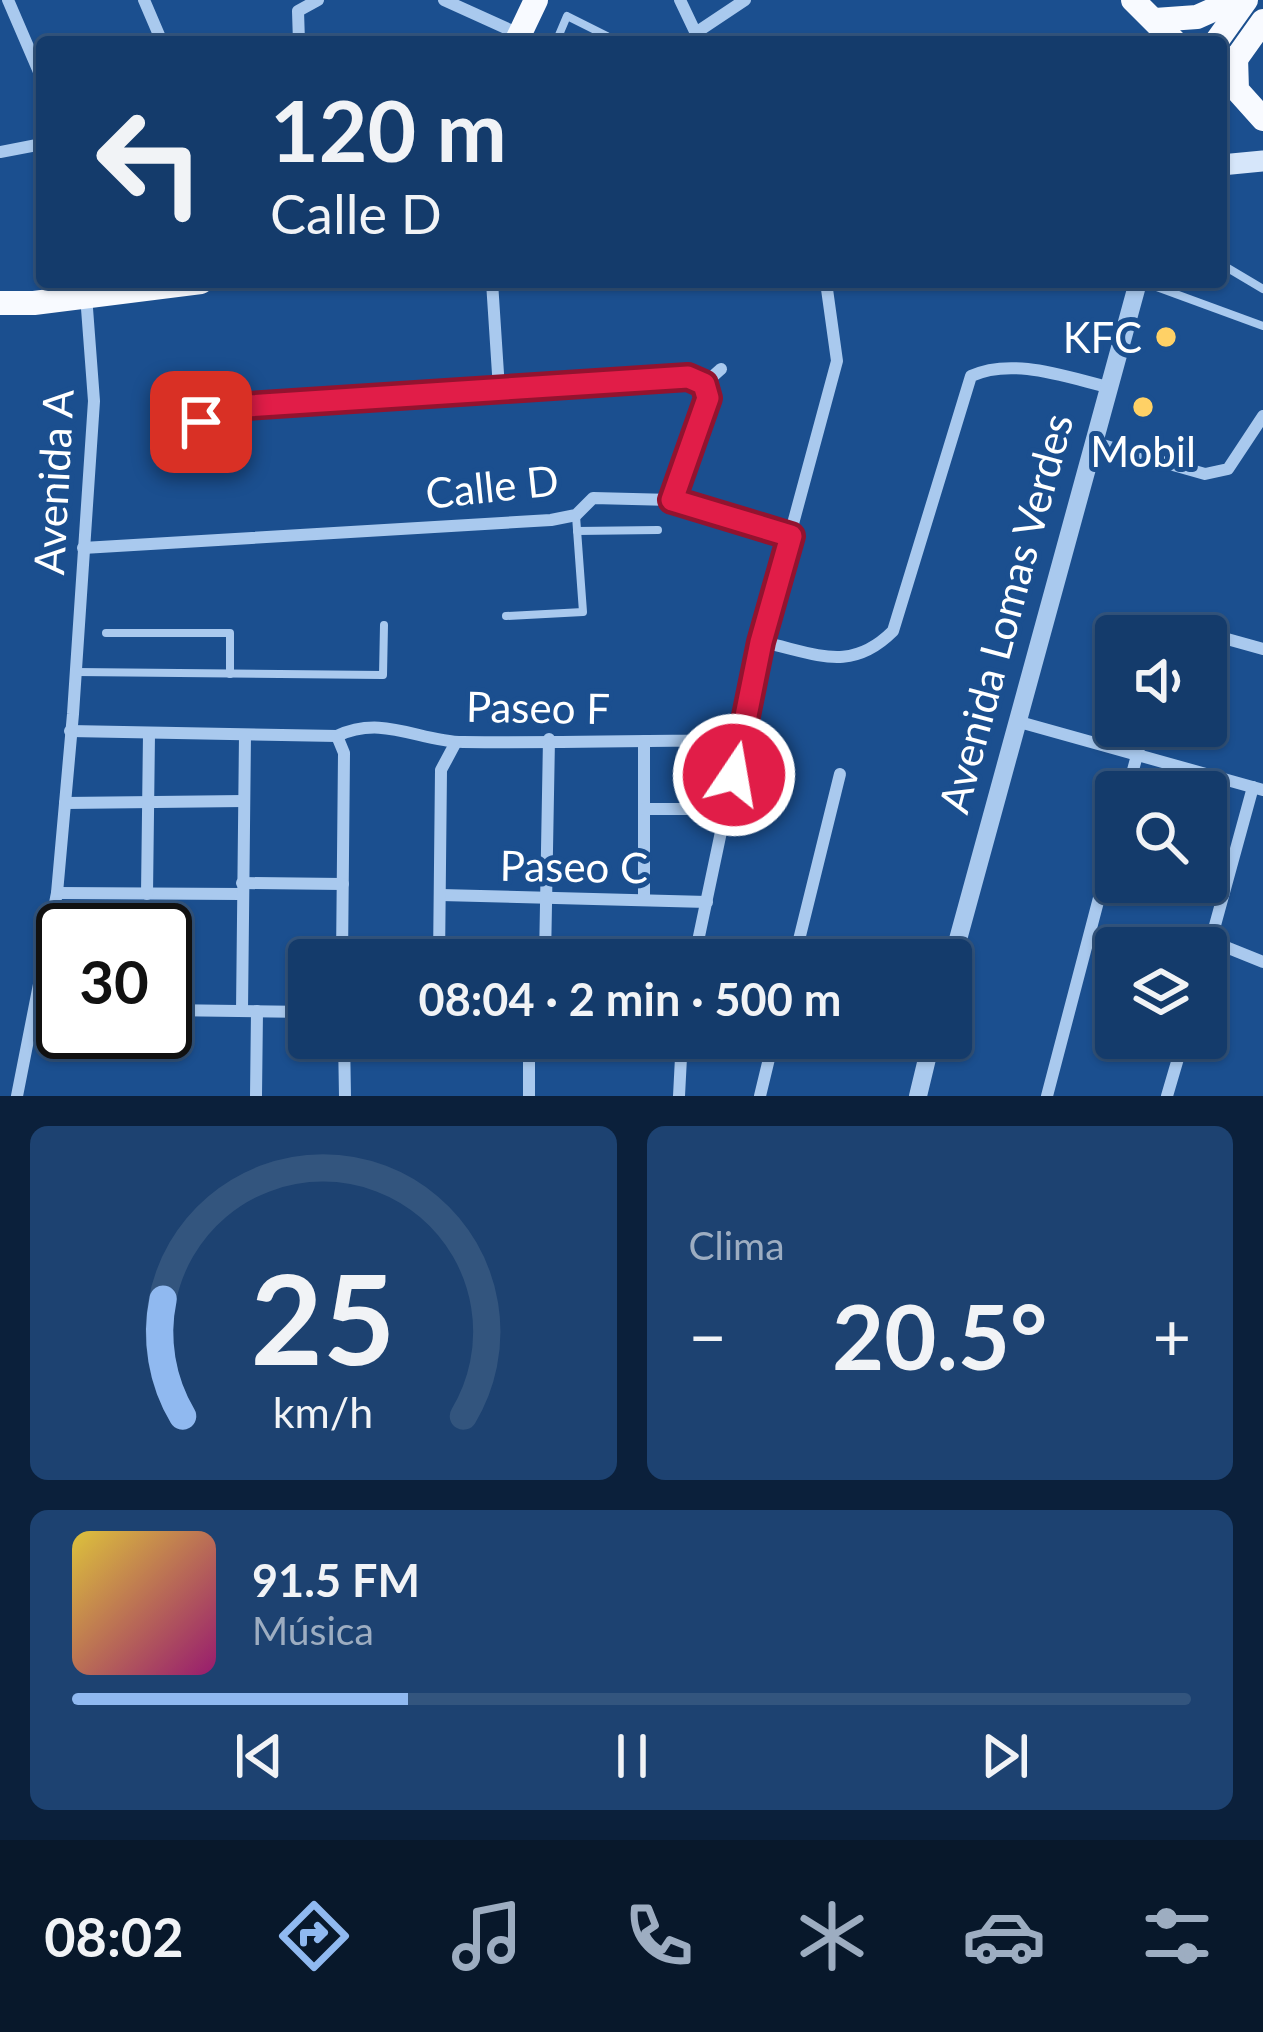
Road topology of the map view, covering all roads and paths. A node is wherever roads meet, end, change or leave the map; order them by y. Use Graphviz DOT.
graph roads {
  1 [pos="144,0"];
  2 [pos="318,0"];
  3 [pos="444,0"];
  4 [pos="536,0"];
  5 [pos="680,0"];
  6 [pos="745,0"];
  7 [pos="1133,0"];
  8 [pos="1235,0"];
  9 [pos="1246,0"];
  10 [pos="6,1"];
  11 [pos="1155,20"];
  12 [pos="1263,21"];
  13 [pos="598,31"];
  14 [pos="159,36"];
  15 [pos="299,36"];
  16 [pos="514,36"];
  17 [pos="519,36"];
  18 [pos="559,36"];
  19 [pos="596,36"];
  20 [pos="603,36"];
  21 [pos="698,36"];
  22 [pos="699,36"];
  23 [pos="1170,36"];
  24 [pos="1227,48"];
  25 [pos="1227,49"];
  26 [pos="1227,53"];
  27 [pos="36,66"];
  28 [pos="1263,119"];
  29 [pos="36,145"];
  30 [pos="0,152"];
  31 [pos="1263,161"];
  32 [pos="1227,164"];
  33 [pos="1227,269"];
  34 [pos="492,288"];
  35 [pos="827,288"];
  36 [pos="1138,288"];
  37 [pos="1157,288"];
  38 [pos="86,289"];
  39 [pos="1263,289"];
  40 [pos="0,303"];
  41 [pos="1263,326"];
  42 [pos="721,369"];
  43 [pos="704,384"];
  44 [pos="1108,386"];
  45 [pos="499,389"];
  46 [pos="1263,416"];
  47 [pos="1093,442"];
  48 [pos="178,460"];
  49 [pos="672,500"];
  50 [pos="576,515"];
  51 [pos="658,530"];
  52 [pos="577,531"];
  53 [pos="791,536"];
  54 [pos="83,548"];
  55 [pos="506,616"];
  56 [pos="384,626"];
  57 [pos="106,633"];
  58 [pos="1227,639"];
  59 [pos="761,642"];
  60 [pos="1263,649"];
  61 [pos="75,672"];
  62 [pos="230,674"];
  63 [pos="1016,721"];
  64 [pos="70,731"];
  65 [pos="149,734"];
  66 [pos="245,735"];
  67 [pos="337,736"];
  68 [pos="549,739"];
  69 [pos="741,740"];
  70 [pos="644,741"];
  71 [pos="456,742"];
  72 [pos="1139,747"];
  73 [pos="1137,754"];
  74 [pos="1133,771"];
  75 [pos="840,774"];
  76 [pos="1258,788"];
  77 [pos="244,801"];
  78 [pos="65,803"];
  79 [pos="147,803"];
  80 [pos="644,809"];
  81 [pos="727,809"];
  82 [pos="343,884"];
  83 [pos="242,889"];
  84 [pos="57,893"];
  85 [pos="147,894"];
  86 [pos="441,896"];
  87 [pos="546,898"];
  88 [pos="644,900"];
  89 [pos="706,902"];
  90 [pos="55,903"];
  91 [pos="1098,903"];
  92 [pos="1214,927"];
  93 [pos="343,939"];
  94 [pos="440,939"];
  95 [pos="545,939"];
  96 [pos="698,939"];
  97 [pos="799,939"];
  98 [pos="958,939"];
  99 [pos="1227,948"];
  100 [pos="1263,962"];
  101 [pos="36,1005"];
  102 [pos="192,1010"];
  103 [pos="249,1011"];
  104 [pos="288,1012"];
  105 [pos="344,1059"];
  106 [pos="529,1059"];
  107 [pos="681,1059"];
  108 [pos="770,1059"];
  109 [pos="927,1059"];
  110 [pos="1178,1059"];
  111 [pos="17,1096"];
  112 [pos="256,1096"];
  113 [pos="345,1096"];
  114 [pos="529,1096"];
  115 [pos="679,1096"];
  116 [pos="760,1096"];
  117 [pos="918,1096"];
  118 [pos="1047,1096"];
  119 [pos="1167,1096"];
  1 -- 14 [label="street"];
  2 -- 15 [label="street"];
  3 -- 16 [label="street"];
  4 -- 17 [label="highway"];
  5 -- 21 [label="street"];
  6 -- 22 [label="street"];
  7 -- 11 [label="highway"];
  8 -- 11 [label="highway"];
  9 -- 24 [label="highway"];
  10 -- 27 [label="street"];
  11 -- 23 [label="highway"];
  12 -- 25 [label="highway"];
  13 -- 18 [label="lane"];
  13 -- 19 [label="lane"];
  13 -- 20 [label="lane"];
  26 -- 28 [label="highway"];
  29 -- 30 [label="street"];
  31 -- 32 [label="main road"];
  33 -- 39 [label="lane"];
  34 -- 45 [label="street"];
  35 -- 53 [label="street"];
  36 -- 44 [label="street, Avenida Lomas Verdes"];
  37 -- 41 [label="lane"];
  38 -- 40 [label="highway"];
  38 -- 54 [label="street, Avenida A"];
  42 -- 43 [label="street"];
  43 -- 45 [label="street"];
  43 -- 49 [label="street"];
  44 -- 47 [label="street, Avenida Lomas Verdes"];
  44 -- 59 [label="street"];
  45 -- 48 [label="street"];
  46 -- 47 [label="street"];
  47 -- 63 [label="street, Avenida Lomas Verdes"];
  49 -- 50 [label="street, Calle D"];
  49 -- 53 [label="street, Calle D"];
  50 -- 52 [label="lane"];
  50 -- 54 [label="street, Calle D"];
  51 -- 52 [label="lane"];
  52 -- 55 [label="lane"];
  53 -- 59 [label="street"];
  54 -- 61 [label="street, Avenida A"];
  56 -- 62 [label="lane"];
  57 -- 62 [label="lane"];
  58 -- 60 [label="street"];
  59 -- 69 [label="street"];
  61 -- 62 [label="lane"];
  61 -- 64 [label="street, Avenida A"];
  63 -- 73 [label="street"];
  63 -- 98 [label="street, Avenida Lomas Verdes"];
  64 -- 65 [label="street"];
  64 -- 78 [label="street"];
  65 -- 66 [label="street"];
  65 -- 79 [label="street"];
  66 -- 67 [label="street, Paseo F"];
  66 -- 77 [label="street"];
  67 -- 71 [label="street, Paseo F"];
  67 -- 82 [label="street"];
  68 -- 70 [label="street, Paseo F"];
  68 -- 71 [label="street, Paseo F"];
  68 -- 87 [label="street"];
  69 -- 70 [label="street, Paseo F"];
  69 -- 81 [label="street"];
  70 -- 80 [label="street"];
  71 -- 86 [label="street"];
  72 -- 73 [label="street"];
  73 -- 74 [label="street"];
  73 -- 76 [label="street"];
  75 -- 97 [label="street"];
  76 -- 92 [label="street"];
  77 -- 79 [label="street"];
  77 -- 83 [label="street"];
  78 -- 79 [label="street"];
  78 -- 84 [label="street"];
  79 -- 85 [label="street"];
  80 -- 81 [label="street"];
  80 -- 88 [label="street"];
  81 -- 89 [label="street"];
  82 -- 83 [label="street"];
  82 -- 93 [label="street"];
  83 -- 85 [label="street"];
  83 -- 103 [label="street"];
  84 -- 85 [label="street"];
  84 -- 90 [label="street"];
  86 -- 87 [label="street, Paseo C"];
  86 -- 94 [label="street"];
  87 -- 88 [label="street, Paseo C"];
  87 -- 95 [label="street"];
  88 -- 89 [label="street, Paseo C"];
  89 -- 96 [label="street"];
  91 -- 118 [label="street"];
  99 -- 100 [label="street"];
  101 -- 111 [label="street"];
  102 -- 103 [label="street"];
  103 -- 104 [label="street"];
  103 -- 112 [label="street"];
  105 -- 113 [label="street"];
  106 -- 114 [label="street"];
  107 -- 115 [label="street"];
  108 -- 116 [label="street"];
  109 -- 117 [label="street"];
  110 -- 119 [label="street"];
}
